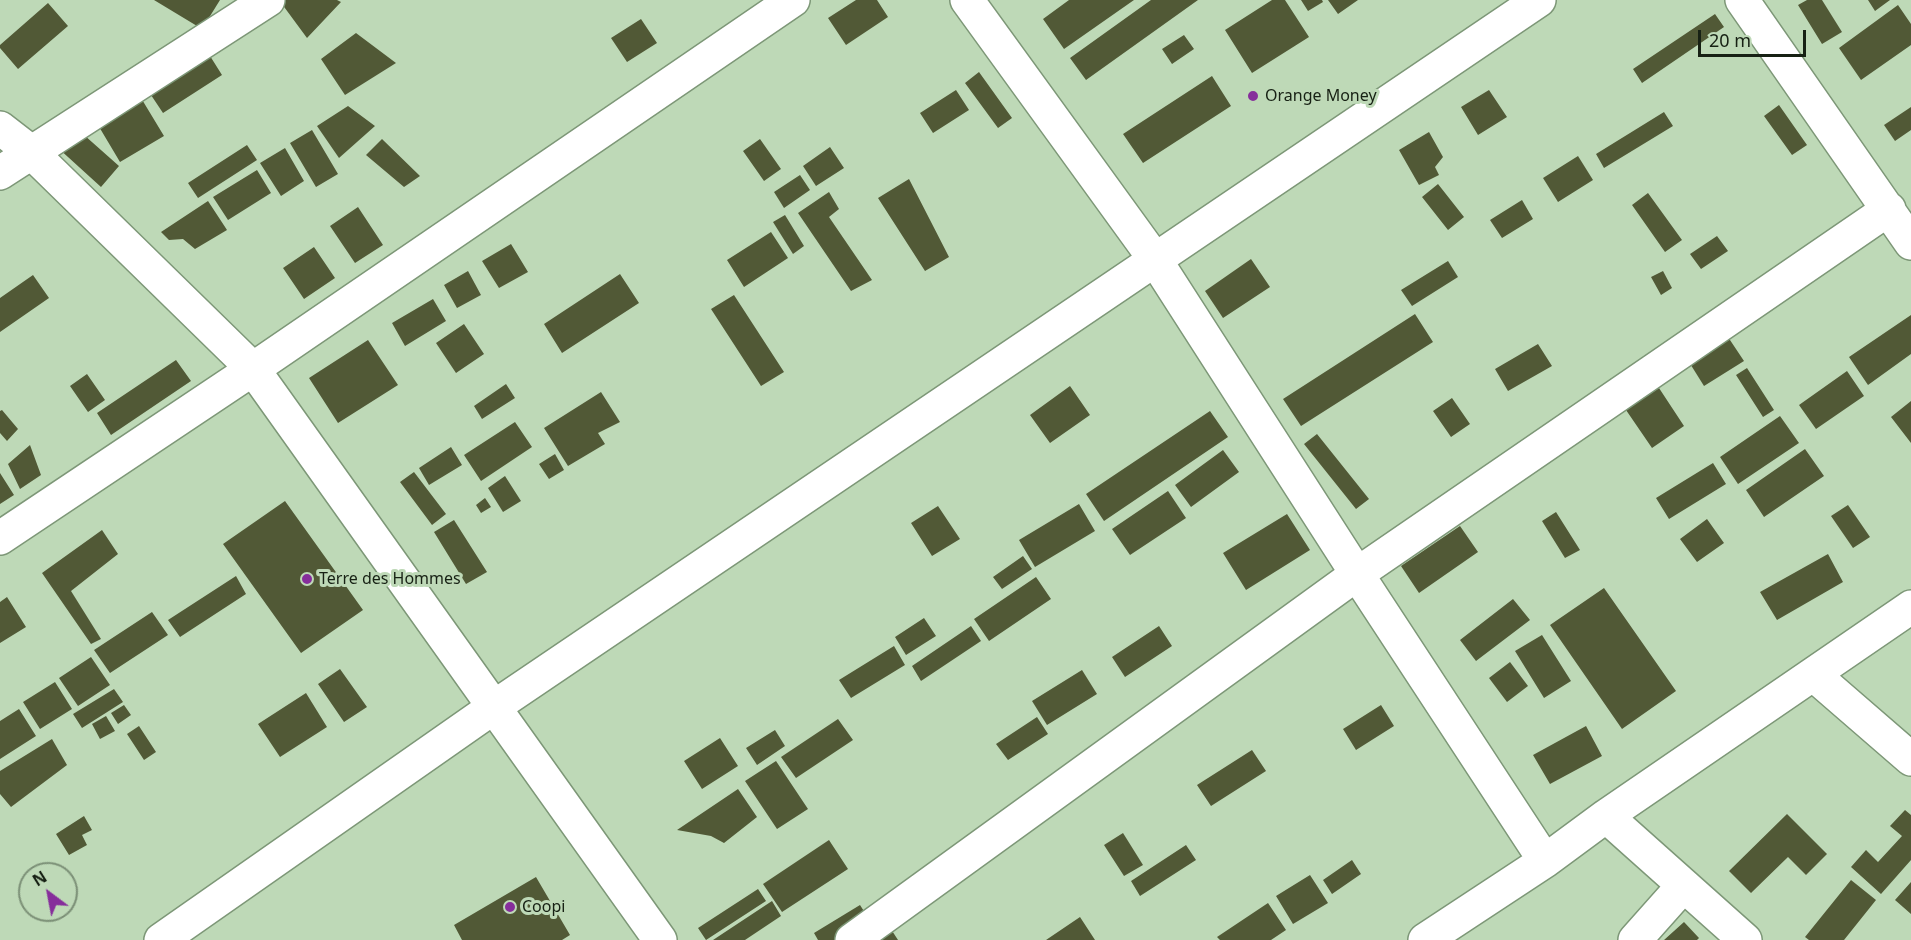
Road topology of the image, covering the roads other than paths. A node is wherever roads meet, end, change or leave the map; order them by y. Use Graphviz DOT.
graph roads {
  1 [pos="268,0"];
  2 [pos="793,0"];
  3 [pos="967,0"];
  4 [pos="1539,0"];
  5 [pos="1742,0"];
  6 [pos="0,128"];
  7 [pos="31,152"];
  8 [pos="0,173"];
  9 [pos="1889,209"];
  10 [pos="1911,243"];
  11 [pos="1155,258"];
  12 [pos="253,369"];
  13 [pos="0,538"];
  14 [pos="1357,574"];
  15 [pos="1911,607"];
  16 [pos="1814,675"];
  17 [pos="494,707"];
  18 [pos="1911,759"];
  19 [pos="1606,816"];
  20 [pos="1545,861"];
  21 [pos="1683,886"];
  22 [pos="161,940"];
  23 [pos="660,940"];
  24 [pos="852,940"];
  25 [pos="1425,940"];
  26 [pos="1635,940"];
  27 [pos="1744,940"];
  1 -- 7 [label="street"];
  2 -- 12 [label="street"];
  3 -- 11 [label="street"];
  4 -- 11 [label="street"];
  5 -- 9 [label="street"];
  6 -- 7 [label="street"];
  7 -- 8 [label="street"];
  7 -- 12 [label="street"];
  9 -- 10 [label="street"];
  9 -- 14 [label="street"];
  11 -- 14 [label="street"];
  11 -- 17 [label="street"];
  12 -- 13 [label="street"];
  12 -- 17 [label="street"];
  14 -- 20 [label="street"];
  14 -- 24 [label="street"];
  15 -- 16 [label="street"];
  16 -- 18 [label="street"];
  16 -- 19 [label="street"];
  17 -- 22 [label="street"];
  17 -- 23 [label="street"];
  19 -- 20 [label="street"];
  19 -- 21 [label="street"];
  20 -- 25 [label="street"];
  21 -- 26 [label="street"];
  21 -- 27 [label="street"];
}
